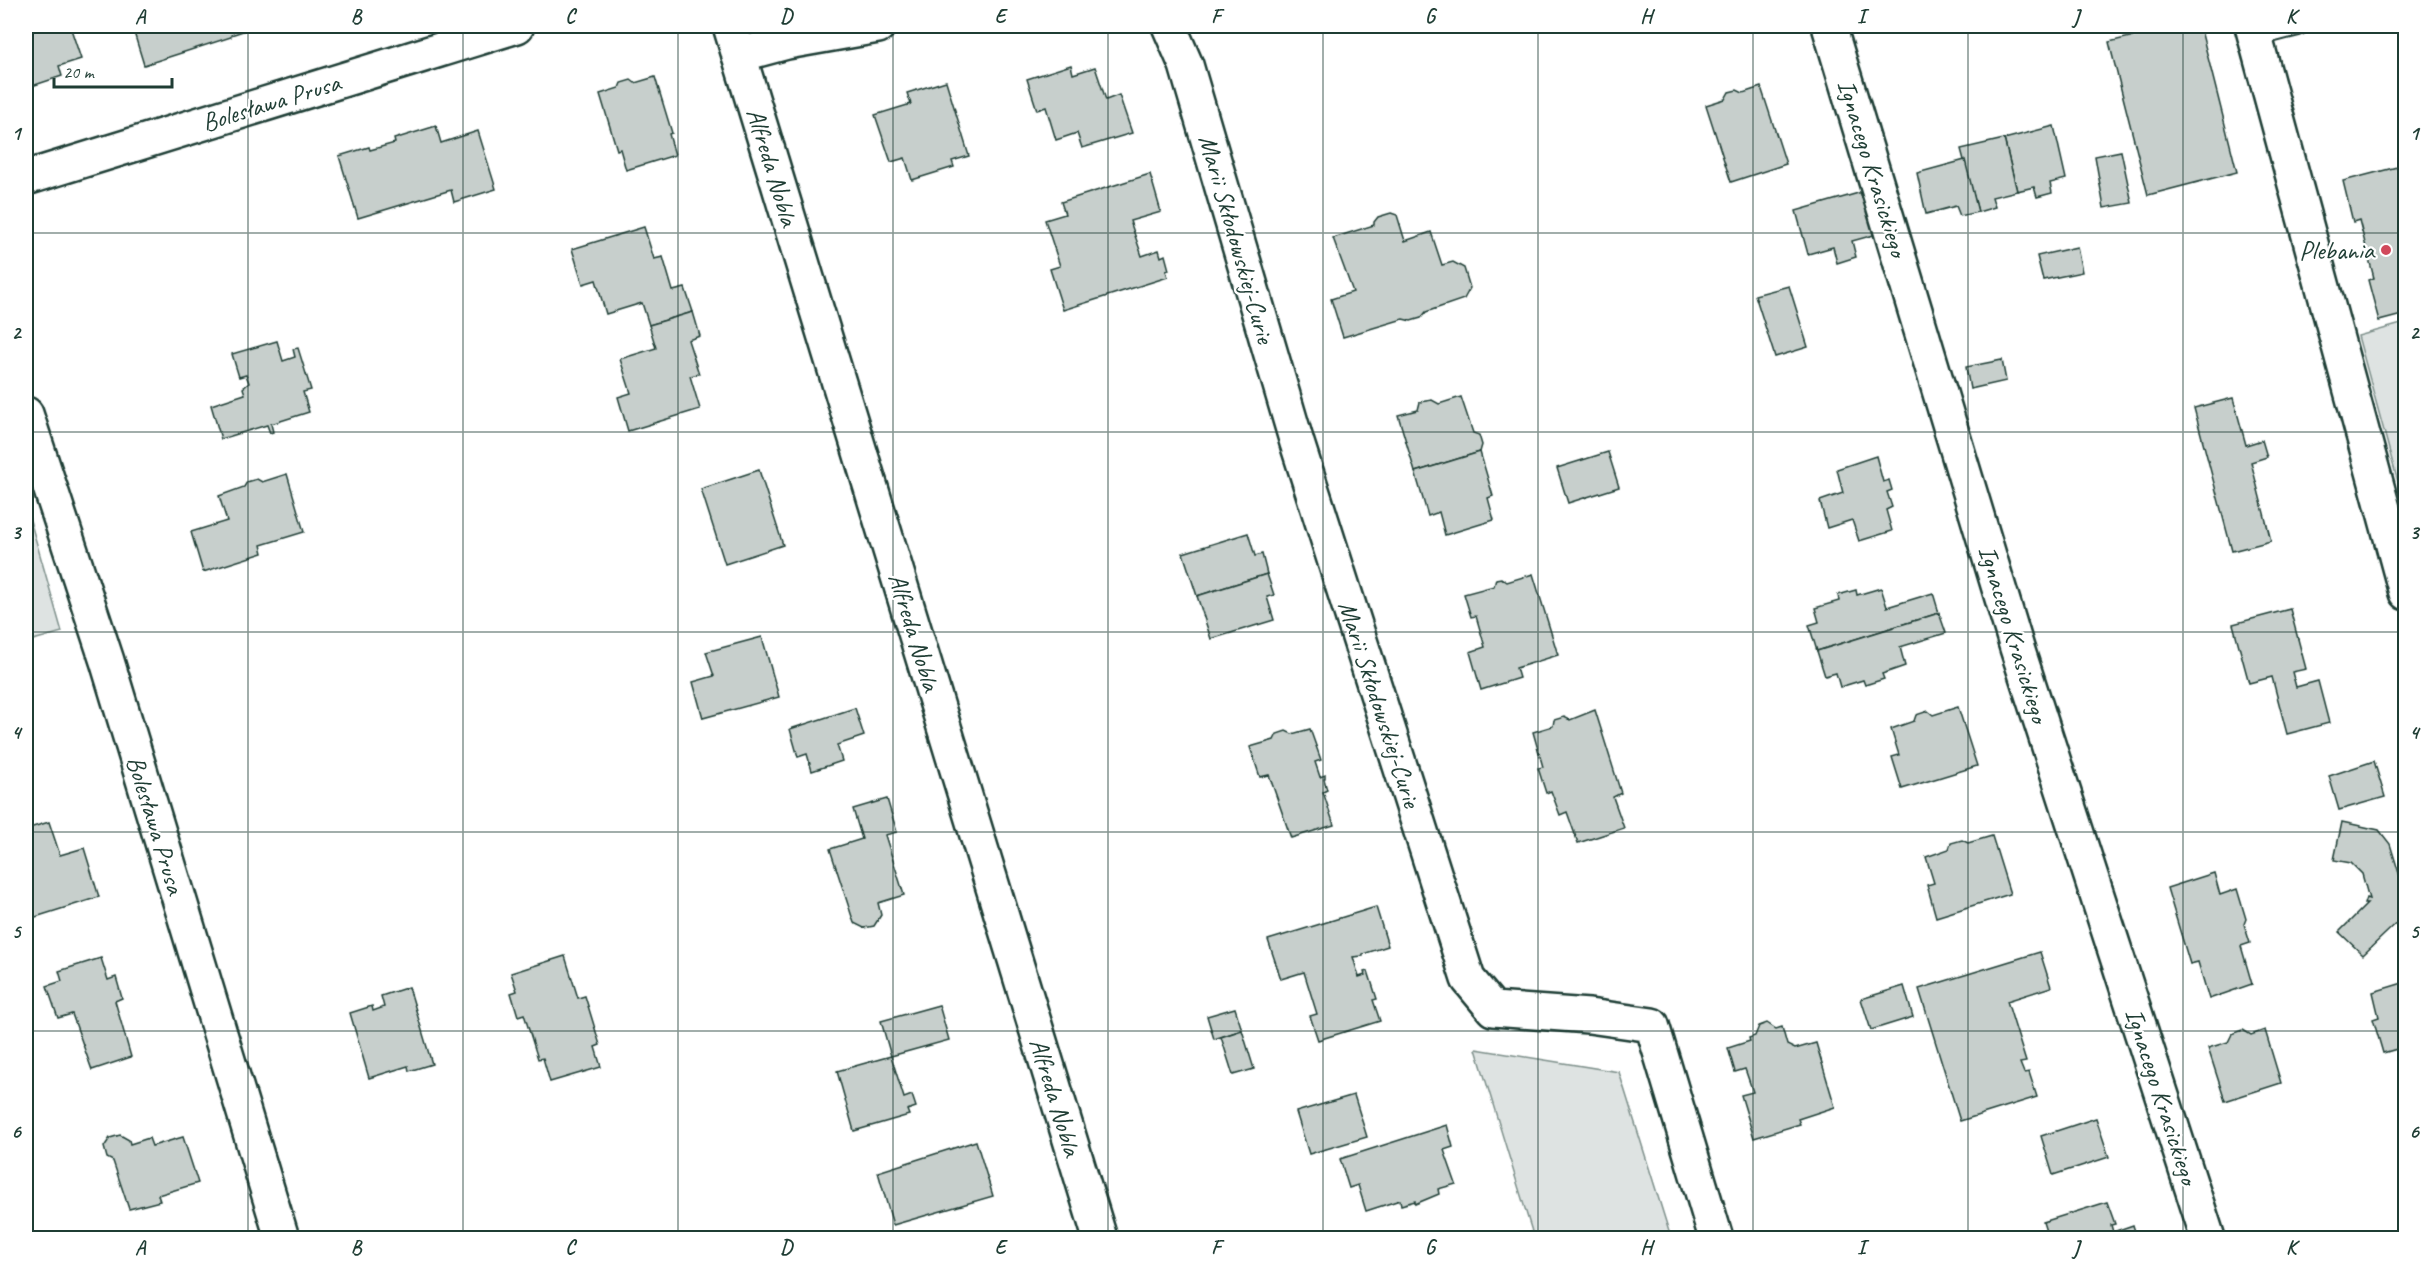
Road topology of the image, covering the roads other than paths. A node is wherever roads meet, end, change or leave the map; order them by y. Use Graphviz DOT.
graph roads {
  1 [pos="517,26"];
  2 [pos="878,26"];
  3 [pos="1169,26"];
  4 [pos="1829,26"];
  5 [pos="2298,26"];
  6 [pos="2253,31"];
  7 [pos="735,40"];
  8 [pos="26,178"];
  9 [pos="26,414"];
  10 [pos="2406,593"];
  11 [pos="282,1239"];
  12 [pos="1100,1239"];
  13 [pos="1716,1239"];
  14 [pos="2208,1239"];
  1 -- 8 [label="street, Bolesława Prusa"];
  2 -- 7 [label="street"];
  3 -- 13 [label="street, Marii Skłodowskiej-Curie"];
  4 -- 14 [label="street, Ignacego Krasickiego"];
  5 -- 6 [label="lane"];
  6 -- 10 [label="street"];
  7 -- 12 [label="street, Alfreda Nobla"];
  9 -- 11 [label="street, Bolesława Prusa"];
}
